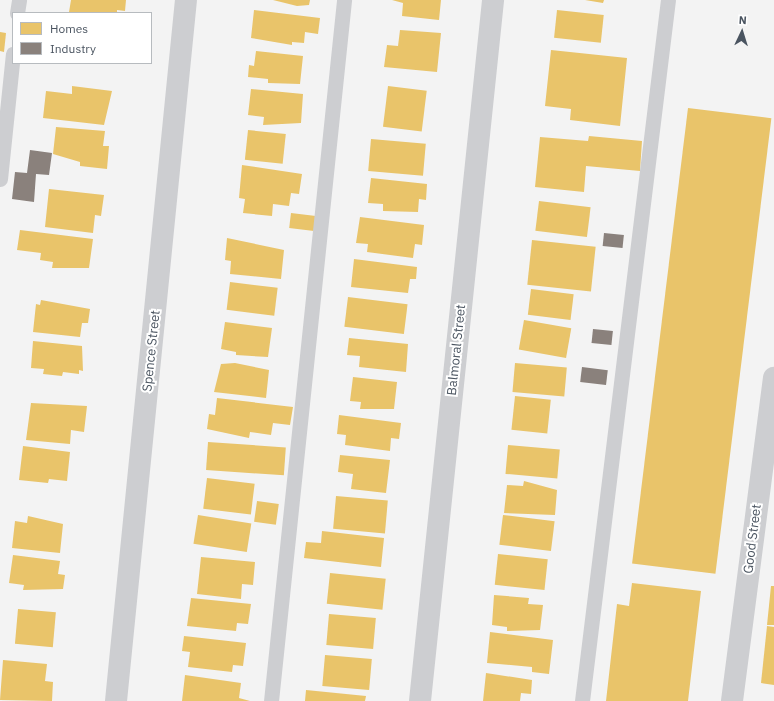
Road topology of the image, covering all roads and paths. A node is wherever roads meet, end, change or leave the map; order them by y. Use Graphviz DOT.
graph roads {
  1 [pos="19,0"];
  2 [pos="186,0"];
  3 [pos="344,0"];
  4 [pos="493,0"];
  5 [pos="668,0"];
  6 [pos="17,12"];
  7 [pos="12,64"];
  8 [pos="0,179"];
  9 [pos="774,378"];
  10 [pos="116,701"];
  11 [pos="271,701"];
  12 [pos="420,701"];
  13 [pos="582,701"];
  14 [pos="732,701"];
  1 -- 6 [label="lane"];
  2 -- 10 [label="street, Spence Street"];
  3 -- 11 [label="lane"];
  4 -- 12 [label="street, Balmoral Street"];
  5 -- 13 [label="lane"];
  7 -- 8 [label="lane"];
  9 -- 14 [label="street, Good Street"];
}
